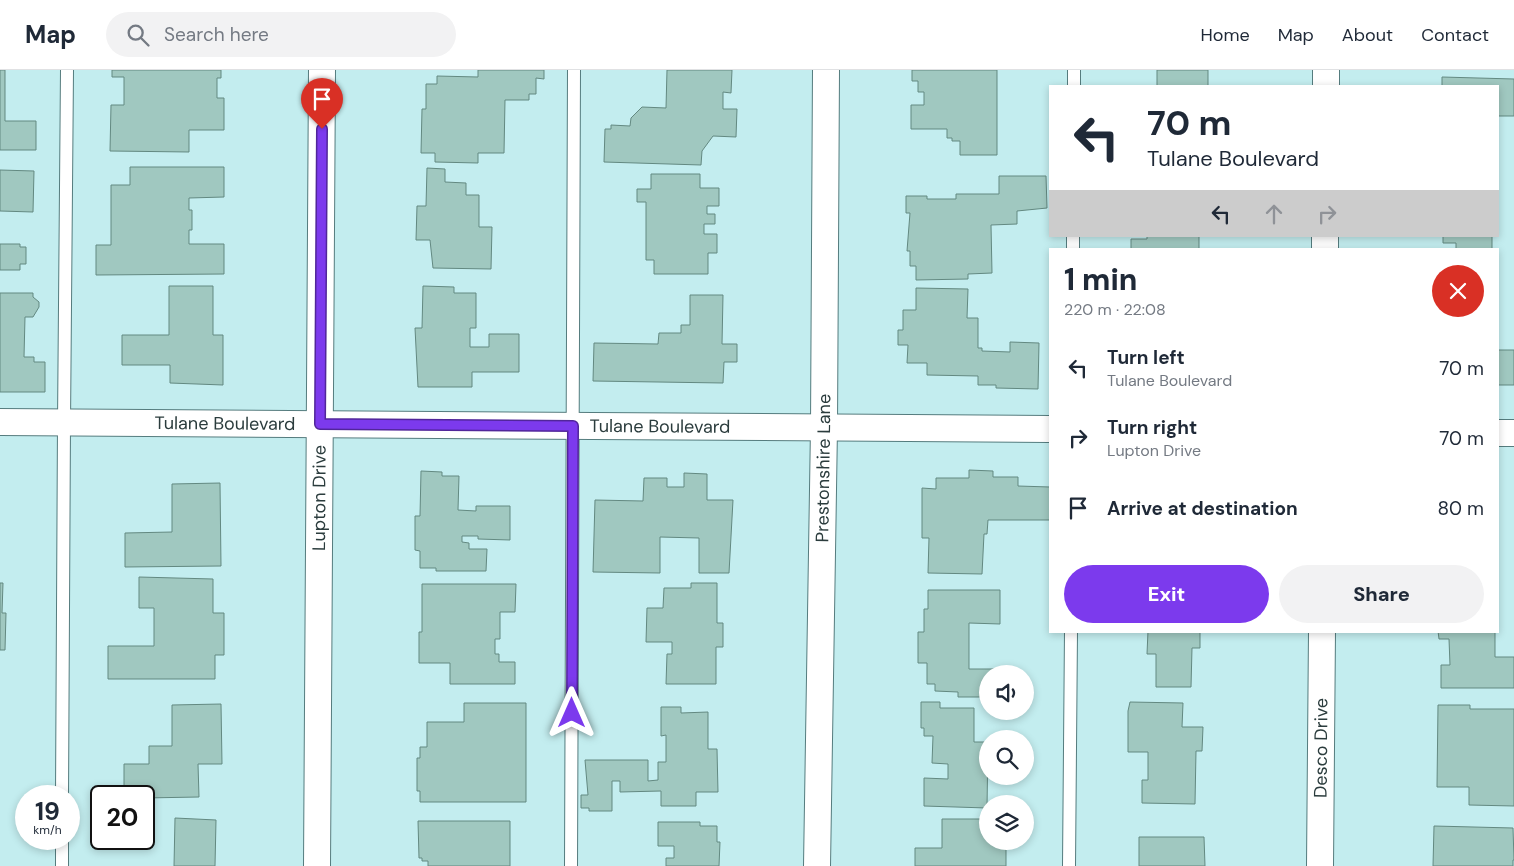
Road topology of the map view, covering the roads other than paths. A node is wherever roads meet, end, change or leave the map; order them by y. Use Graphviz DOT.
graph roads {
  1 [pos="67,70"];
  2 [pos="322,70"];
  3 [pos="574,70"];
  4 [pos="826,70"];
  5 [pos="1074,70"];
  6 [pos="1326,70"];
  7 [pos="1074,85"];
  8 [pos="1326,85"];
  9 [pos="0,422"];
  10 [pos="64,423"];
  11 [pos="320,424"];
  12 [pos="573,426"];
  13 [pos="824,427"];
  14 [pos="1049,429"];
  15 [pos="1499,433"];
  16 [pos="1514,433"];
  17 [pos="1071,633"];
  18 [pos="1322,633"];
  19 [pos="62,785"];
  20 [pos="62,850"];
  21 [pos="62,866"];
  22 [pos="317,866"];
  23 [pos="571,866"];
  24 [pos="817,866"];
  25 [pos="1069,866"];
  26 [pos="1320,866"];
  1 -- 10 [label="lane"];
  2 -- 11 [label="street, Lupton Drive"];
  3 -- 12 [label="lane"];
  4 -- 13 [label="street, Prestonshire Lane"];
  5 -- 7 [label="lane"];
  6 -- 8 [label="street"];
  9 -- 10 [label="street, Tulane Boulevard"];
  10 -- 11 [label="street, Tulane Boulevard"];
  10 -- 19 [label="lane"];
  11 -- 12 [label="street, Tulane Boulevard"];
  11 -- 22 [label="street, Lupton Drive"];
  12 -- 13 [label="street, Tulane Boulevard"];
  12 -- 23 [label="lane"];
  13 -- 14 [label="street, Tulane Boulevard"];
  13 -- 24 [label="street, Prestonshire Lane"];
  15 -- 16 [label="street"];
  17 -- 25 [label="lane"];
  18 -- 26 [label="street, Desco Drive"];
  20 -- 21 [label="lane"];
}
